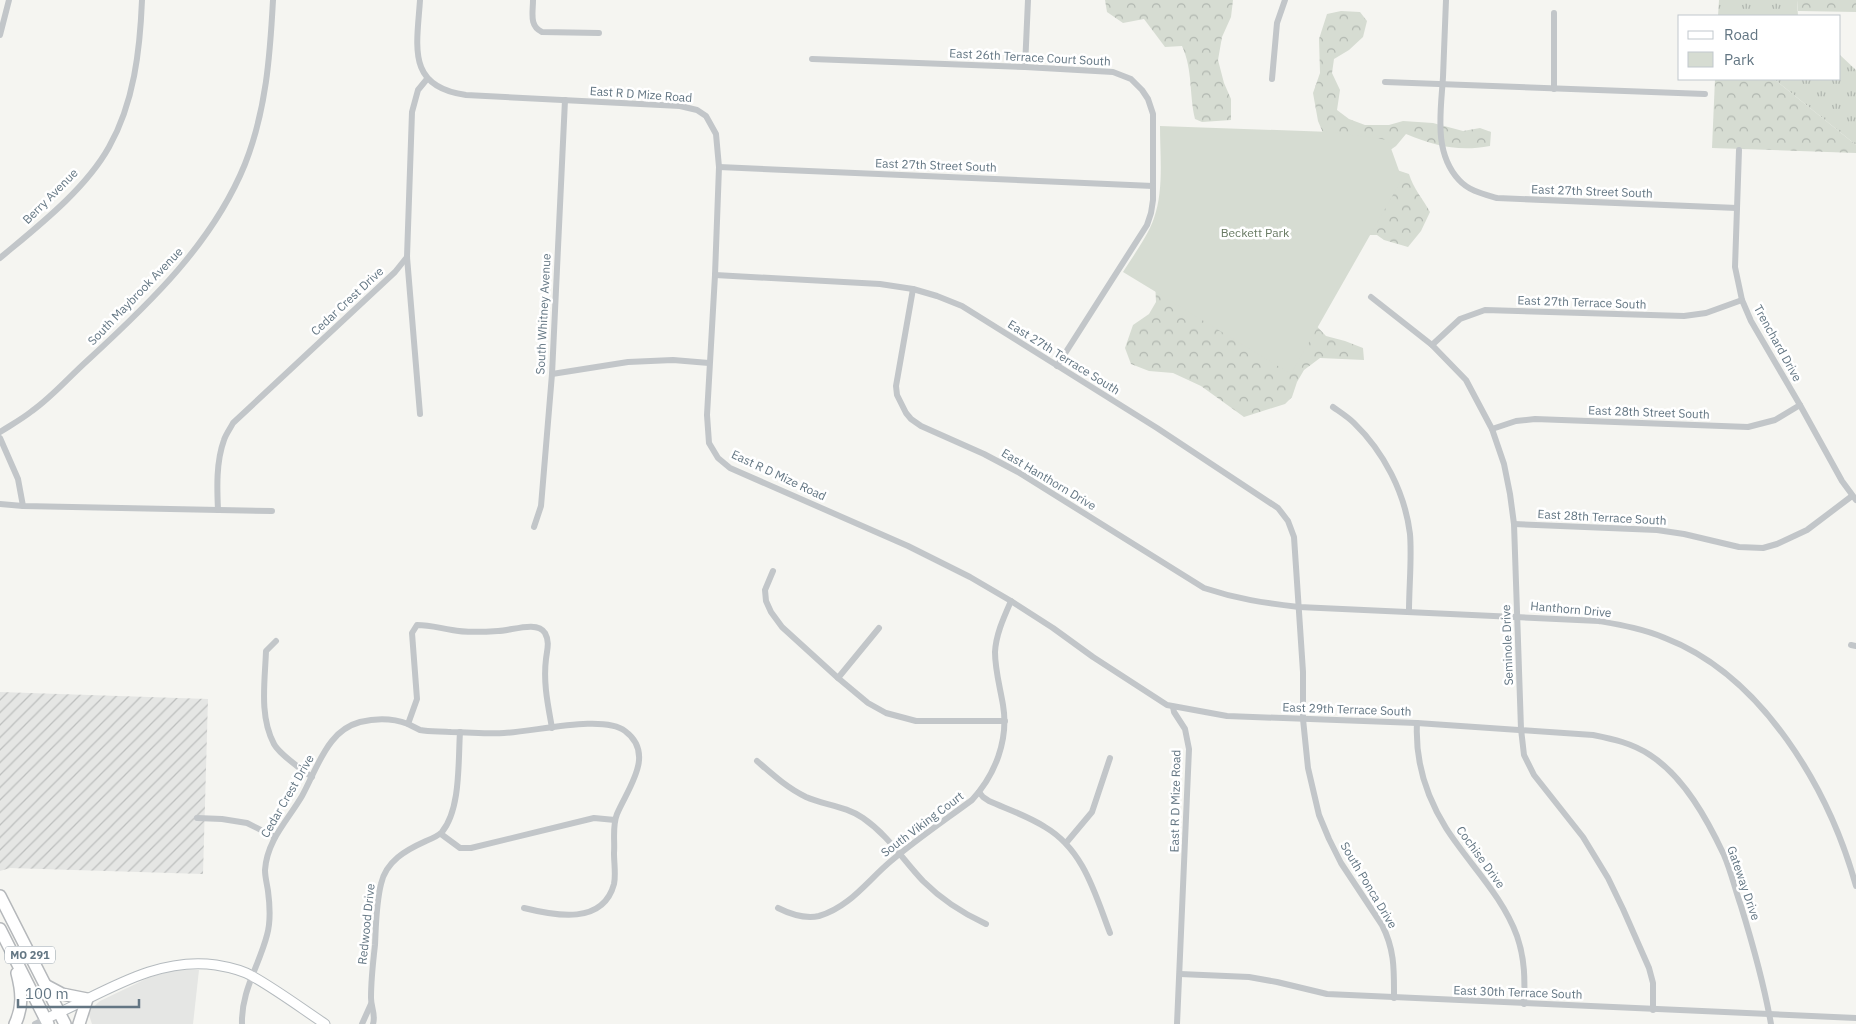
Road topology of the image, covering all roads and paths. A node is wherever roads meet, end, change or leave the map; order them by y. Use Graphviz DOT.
graph roads {
  1 [pos="9,0"];
  2 [pos="142,0"];
  3 [pos="273,0"];
  4 [pos="420,0"];
  5 [pos="533,0"];
  6 [pos="1028,0"];
  7 [pos="1285,0"];
  8 [pos="1446,0"];
  9 [pos="1554,14"];
  10 [pos="599,33"];
  11 [pos="0,35"];
  12 [pos="812,59"];
  13 [pos="1025,67"];
  14 [pos="427,79"];
  15 [pos="1272,79"];
  16 [pos="1385,82"];
  17 [pos="1442,84"];
  18 [pos="1554,89"];
  19 [pos="1705,94"];
  20 [pos="565,100"];
  21 [pos="1738,150"];
  22 [pos="719,168"];
  23 [pos="1153,186"];
  24 [pos="1737,208"];
  25 [pos="407,256"];
  26 [pos="0,258"];
  27 [pos="715,274"];
  28 [pos="913,289"];
  29 [pos="1371,297"];
  30 [pos="1742,300"];
  31 [pos="1432,345"];
  32 [pos="710,363"];
  33 [pos="1057,366"];
  34 [pos="552,374"];
  35 [pos="1800,405"];
  36 [pos="1333,407"];
  37 [pos="420,414"];
  38 [pos="1492,429"];
  39 [pos="0,432"];
  40 [pos="0,438"];
  41 [pos="1854,498"];
  42 [pos="0,504"];
  43 [pos="23,506"];
  44 [pos="218,510"];
  45 [pos="272,511"];
  46 [pos="1514,524"];
  47 [pos="534,527"];
  48 [pos="773,571"];
  49 [pos="1011,601"];
  50 [pos="1299,607"];
  51 [pos="1409,611"];
  52 [pos="1518,616"];
  53 [pos="879,628"];
  54 [pos="276,641"];
  55 [pos="838,678"];
  56 [pos="1173,706"];
  57 [pos="1303,719"];
  58 [pos="1004,721"];
  59 [pos="408,724"];
  60 [pos="1417,724"];
  61 [pos="552,728"];
  62 [pos="1520,729"];
  63 [pos="460,732"];
  64 [pos="1110,758"];
  65 [pos="757,761"];
  66 [pos="312,777"];
  67 [pos="979,792"];
  68 [pos="197,818"];
  69 [pos="615,820"];
  70 [pos="441,834"];
  71 [pos="275,837"];
  72 [pos="1066,843"];
  73 [pos="900,854"];
  74 [pos="1856,886"];
  75 [pos="0,896"];
  76 [pos="524,908"];
  77 [pos="778,908"];
  78 [pos="986,924"];
  79 [pos="0,929"];
  80 [pos="1110,933"];
  81 [pos="10,950"];
  82 [pos="1180,974"];
  83 [pos="251,975"];
  84 [pos="45,985"];
  85 [pos="1394,998"];
  86 [pos="87,999"];
  87 [pos="371,1004"];
  88 [pos="1524,1004"];
  89 [pos="1653,1010"];
  90 [pos="1770,1015"];
  91 [pos="1856,1018"];
  92 [pos="62,1019"];
  93 [pos="43,1022"];
  94 [pos="15,1024"];
  95 [pos="79,1024"];
  96 [pos="242,1024"];
  97 [pos="325,1024"];
  98 [pos="362,1024"];
  99 [pos="373,1024"];
  100 [pos="1177,1024"];
  101 [pos="1771,1024"];
  1 -- 11 [label="street"];
  2 -- 26 [label="street, Berry Avenue"];
  3 -- 39 [label="street, South Maybrook Avenue"];
  4 -- 14 [label="street"];
  5 -- 10 [label="street"];
  6 -- 13 [label="street"];
  7 -- 15 [label="street"];
  8 -- 17 [label="street"];
  9 -- 18 [label="street"];
  12 -- 13 [label="street, East 26th Terrace Court South"];
  13 -- 23 [label="street, East 26th Terrace Court South"];
  14 -- 20 [label="street, East R D Mize Road"];
  14 -- 25 [label="street"];
  16 -- 17 [label="street"];
  17 -- 18 [label="street"];
  17 -- 24 [label="street, East 27th Street South"];
  18 -- 19 [label="street"];
  20 -- 22 [label="street, East R D Mize Road"];
  20 -- 34 [label="street, South Whitney Avenue"];
  21 -- 24 [label="street, Trenchard Drive"];
  22 -- 23 [label="street, East 27th Street South"];
  22 -- 27 [label="street, East R D Mize Road"];
  23 -- 33 [label="street, East 26th Terrace Court South"];
  24 -- 30 [label="street, Trenchard Drive"];
  25 -- 37 [label="street"];
  25 -- 44 [label="street, Cedar Crest Drive"];
  27 -- 28 [label="street, East 27th Terrace South"];
  27 -- 32 [label="street, East R D Mize Road"];
  28 -- 33 [label="street, East 27th Terrace South"];
  28 -- 50 [label="street, East Hanthorn Drive"];
  29 -- 31 [label="street, Seminole Drive"];
  30 -- 31 [label="street, East 27th Terrace South"];
  30 -- 35 [label="street, Trenchard Drive"];
  31 -- 38 [label="street, Seminole Drive"];
  32 -- 34 [label="street"];
  32 -- 49 [label="street, East R D Mize Road"];
  33 -- 50 [label="street, East 27th Terrace South"];
  34 -- 47 [label="street, South Whitney Avenue"];
  35 -- 38 [label="street, East 28th Street South"];
  35 -- 41 [label="street, Trenchard Drive"];
  36 -- 51 [label="street"];
  38 -- 46 [label="street, Seminole Drive"];
  40 -- 43 [label="street"];
  41 -- 46 [label="street, East 28th Terrace South"];
  42 -- 43 [label="street"];
  43 -- 44 [label="street"];
  44 -- 45 [label="street"];
  46 -- 52 [label="street, Seminole Drive"];
  48 -- 55 [label="street"];
  49 -- 56 [label="street, East R D Mize Road"];
  49 -- 58 [label="street, South Viking Court"];
  50 -- 51 [label="street, Hanthorn Drive"];
  50 -- 57 [label="street, South Ponca Drive"];
  51 -- 52 [label="street, Hanthorn Drive"];
  52 -- 62 [label="street, Seminole Drive"];
  52 -- 74 [label="street, Hanthorn Drive"];
  53 -- 55 [label="street"];
  54 -- 66 [label="street"];
  55 -- 58 [label="street"];
  56 -- 57 [label="street, East 29th Terrace South"];
  56 -- 82 [label="street, East R D Mize Road"];
  57 -- 60 [label="street, East 29th Terrace South"];
  57 -- 85 [label="street, South Ponca Drive"];
  58 -- 67 [label="street, South Viking Court"];
  59 -- 61 [label="street"];
  59 -- 63 [label="street, Cedar Crest Drive"];
  59 -- 66 [label="street, Cedar Crest Drive"];
  60 -- 62 [label="street, East 29th Terrace South"];
  60 -- 88 [label="street, Cochise Drive"];
  61 -- 63 [label="street, Cedar Crest Drive"];
  61 -- 69 [label="street, Cedar Crest Drive"];
  62 -- 89 [label="street, Seminole Drive"];
  62 -- 90 [label="street, Gateway Drive"];
  63 -- 70 [label="street"];
  64 -- 72 [label="street"];
  65 -- 73 [label="street"];
  66 -- 71 [label="street, Cedar Crest Drive"];
  67 -- 72 [label="street"];
  67 -- 73 [label="street, South Viking Court"];
  68 -- 71 [label="street"];
  69 -- 70 [label="street"];
  69 -- 76 [label="street"];
  70 -- 87 [label="street, Redwood Drive"];
  71 -- 83 [label="street, Cedar Crest Drive"];
  72 -- 80 [label="street"];
  73 -- 77 [label="street, South Viking Court"];
  73 -- 78 [label="street"];
  75 -- 84 [label="highway, MO 291"];
  79 -- 81 [label="highway, MO 291"];
  81 -- 93 [label="highway, MO 291"];
  81 -- 94 [label="highway"];
  82 -- 85 [label="street, East 30th Terrace South"];
  82 -- 100 [label="street, East R D Mize Road"];
  83 -- 86 [label="main road"];
  83 -- 96 [label="street, Cedar Crest Drive"];
  83 -- 97 [label="main road"];
  84 -- 86 [label="highway"];
  84 -- 92 [label="highway, MO 291"];
  85 -- 88 [label="street, East 30th Terrace South"];
  86 -- 92 [label="main road"];
  86 -- 95 [label="highway"];
  87 -- 98 [label="street, Redwood Drive"];
  87 -- 99 [label="street, Redwood Drive"];
  88 -- 89 [label="street, East 30th Terrace South"];
  89 -- 90 [label="street, East 30th Terrace South"];
  90 -- 91 [label="street, East 30th Terrace South"];
  90 -- 101 [label="street, Gateway Drive"];
  92 -- 93 [label="main road"];
}
